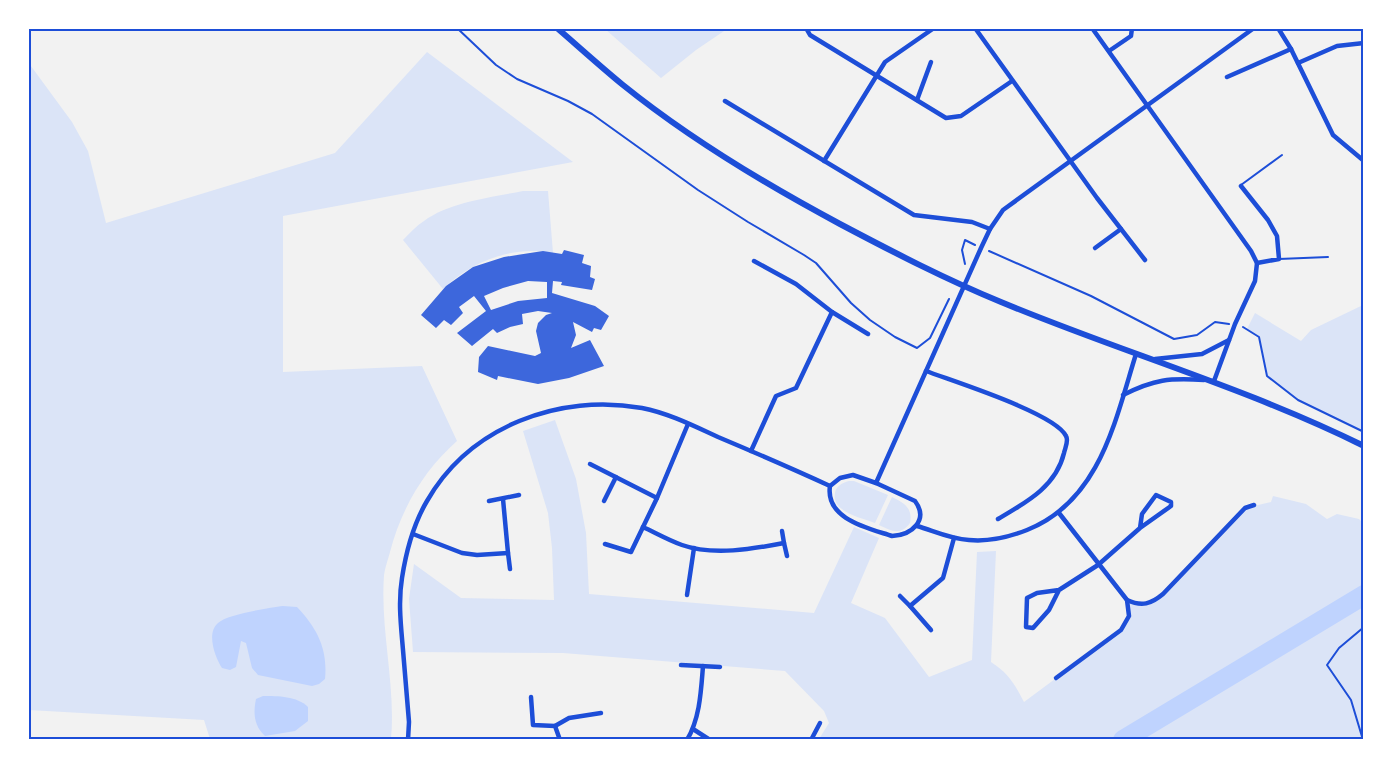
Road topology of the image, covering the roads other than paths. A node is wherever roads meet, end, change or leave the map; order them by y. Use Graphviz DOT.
graph roads {
  1 [pos="557,28"];
  2 [pos="806,28"];
  3 [pos="975,28"];
  4 [pos="1092,28"];
  5 [pos="1132,28"];
  6 [pos="1254,28"];
  7 [pos="1278,28"];
  8 [pos="932,29"];
  9 [pos="1364,43"];
  10 [pos="1291,49"];
  11 [pos="1109,51"];
  12 [pos="931,62"];
  13 [pos="1298,63"];
  14 [pos="875,75"];
  15 [pos="1227,77"];
  16 [pos="1012,81"];
  17 [pos="918,100"];
  18 [pos="725,101"];
  19 [pos="1149,106"];
  20 [pos="1282,155"];
  21 [pos="1364,160"];
  22 [pos="824,161"];
  23 [pos="1070,161"];
  24 [pos="1240,186"];
  25 [pos="990,229"];
  26 [pos="1121,229"];
  27 [pos="1095,248"];
  28 [pos="1328,257"];
  29 [pos="1279,259"];
  30 [pos="1145,260"];
  31 [pos="753,261"];
  32 [pos="1257,263"];
  33 [pos="832,312"];
  34 [pos="868,333"];
  35 [pos="1229,340"];
  36 [pos="1136,354"];
  37 [pos="1152,360"];
  38 [pos="926,371"];
  39 [pos="1214,381"];
  40 [pos="1123,395"];
  41 [pos="688,424"];
  42 [pos="1364,446"];
  43 [pos="751,451"];
  44 [pos="590,464"];
  45 [pos="616,477"];
  46 [pos="876,483"];
  47 [pos="830,486"];
  48 [pos="519,495"];
  49 [pos="657,498"];
  50 [pos="503,499"];
  51 [pos="489,501"];
  52 [pos="604,501"];
  53 [pos="1254,505"];
  54 [pos="1059,513"];
  55 [pos="998,519"];
  56 [pos="916,526"];
  57 [pos="643,527"];
  58 [pos="1140,528"];
  59 [pos="782,531"];
  60 [pos="413,534"];
  61 [pos="954,538"];
  62 [pos="784,543"];
  63 [pos="605,544"];
  64 [pos="693,548"];
  65 [pos="508,553"];
  66 [pos="787,555"];
  67 [pos="1098,565"];
  68 [pos="510,569"];
  69 [pos="1059,590"];
  70 [pos="687,595"];
  71 [pos="900,596"];
  72 [pos="1127,600"];
  73 [pos="910,606"];
  74 [pos="931,630"];
  75 [pos="681,664"];
  76 [pos="704,666"];
  77 [pos="720,667"];
  78 [pos="1056,678"];
  79 [pos="531,697"];
  80 [pos="601,713"];
  81 [pos="820,723"];
  82 [pos="555,726"];
  83 [pos="693,729"];
  84 [pos="408,740"];
  85 [pos="560,740"];
  86 [pos="687,740"];
  87 [pos="711,740"];
  88 [pos="811,740"];
  1 -- 36 [label="street"];
  2 -- 14 [label="street"];
  3 -- 16 [label="street"];
  4 -- 11 [label="street"];
  5 -- 11 [label="street"];
  6 -- 19 [label="street"];
  7 -- 10 [label="street"];
  8 -- 14 [label="street"];
  9 -- 13 [label="street"];
  10 -- 13 [label="street"];
  10 -- 15 [label="street"];
  11 -- 19 [label="street"];
  12 -- 17 [label="street"];
  13 -- 21 [label="street"];
  14 -- 17 [label="street"];
  14 -- 22 [label="street"];
  16 -- 17 [label="street"];
  16 -- 23 [label="street"];
  18 -- 22 [label="street"];
  19 -- 23 [label="street"];
  19 -- 32 [label="street"];
  20 -- 24 [label="lane"];
  22 -- 25 [label="street"];
  23 -- 25 [label="street"];
  23 -- 26 [label="street"];
  24 -- 29 [label="street"];
  25 -- 38 [label="street"];
  26 -- 27 [label="street"];
  26 -- 30 [label="street"];
  28 -- 29 [label="lane"];
  29 -- 32 [label="street"];
  31 -- 33 [label="street"];
  32 -- 35 [label="street"];
  33 -- 34 [label="street"];
  33 -- 43 [label="street"];
  35 -- 37 [label="street"];
  35 -- 39 [label="street"];
  36 -- 37 [label="street"];
  36 -- 40 [label="street"];
  37 -- 39 [label="street"];
  38 -- 46 [label="street"];
  38 -- 55 [label="street"];
  39 -- 40 [label="street"];
  39 -- 42 [label="street"];
  40 -- 54 [label="street"];
  41 -- 43 [label="street"];
  41 -- 49 [label="street"];
  41 -- 60 [label="street"];
  43 -- 47 [label="street"];
  44 -- 45 [label="street"];
  45 -- 49 [label="street"];
  45 -- 52 [label="street"];
  46 -- 47 [label="street"];
  46 -- 56 [label="street"];
  47 -- 56 [label="street"];
  48 -- 50 [label="street"];
  49 -- 57 [label="street"];
  50 -- 51 [label="street"];
  50 -- 65 [label="street"];
  53 -- 72 [label="street"];
  54 -- 61 [label="street"];
  54 -- 67 [label="street"];
  56 -- 61 [label="street"];
  57 -- 63 [label="street"];
  57 -- 64 [label="street"];
  58 -- 58 [label="street"];
  58 -- 67 [label="street"];
  59 -- 62 [label="street"];
  60 -- 65 [label="street"];
  60 -- 84 [label="street"];
  61 -- 73 [label="street"];
  62 -- 64 [label="street"];
  62 -- 66 [label="street"];
  64 -- 70 [label="street"];
  65 -- 68 [label="street"];
  67 -- 69 [label="street"];
  67 -- 72 [label="street"];
  69 -- 69 [label="street"];
  71 -- 73 [label="street"];
  72 -- 78 [label="street"];
  73 -- 74 [label="street"];
  75 -- 76 [label="street"];
  76 -- 77 [label="street"];
  76 -- 83 [label="street"];
  79 -- 82 [label="street"];
  80 -- 82 [label="street"];
  81 -- 88 [label="street"];
  82 -- 85 [label="street"];
  83 -- 86 [label="street"];
  83 -- 87 [label="street"];
}
